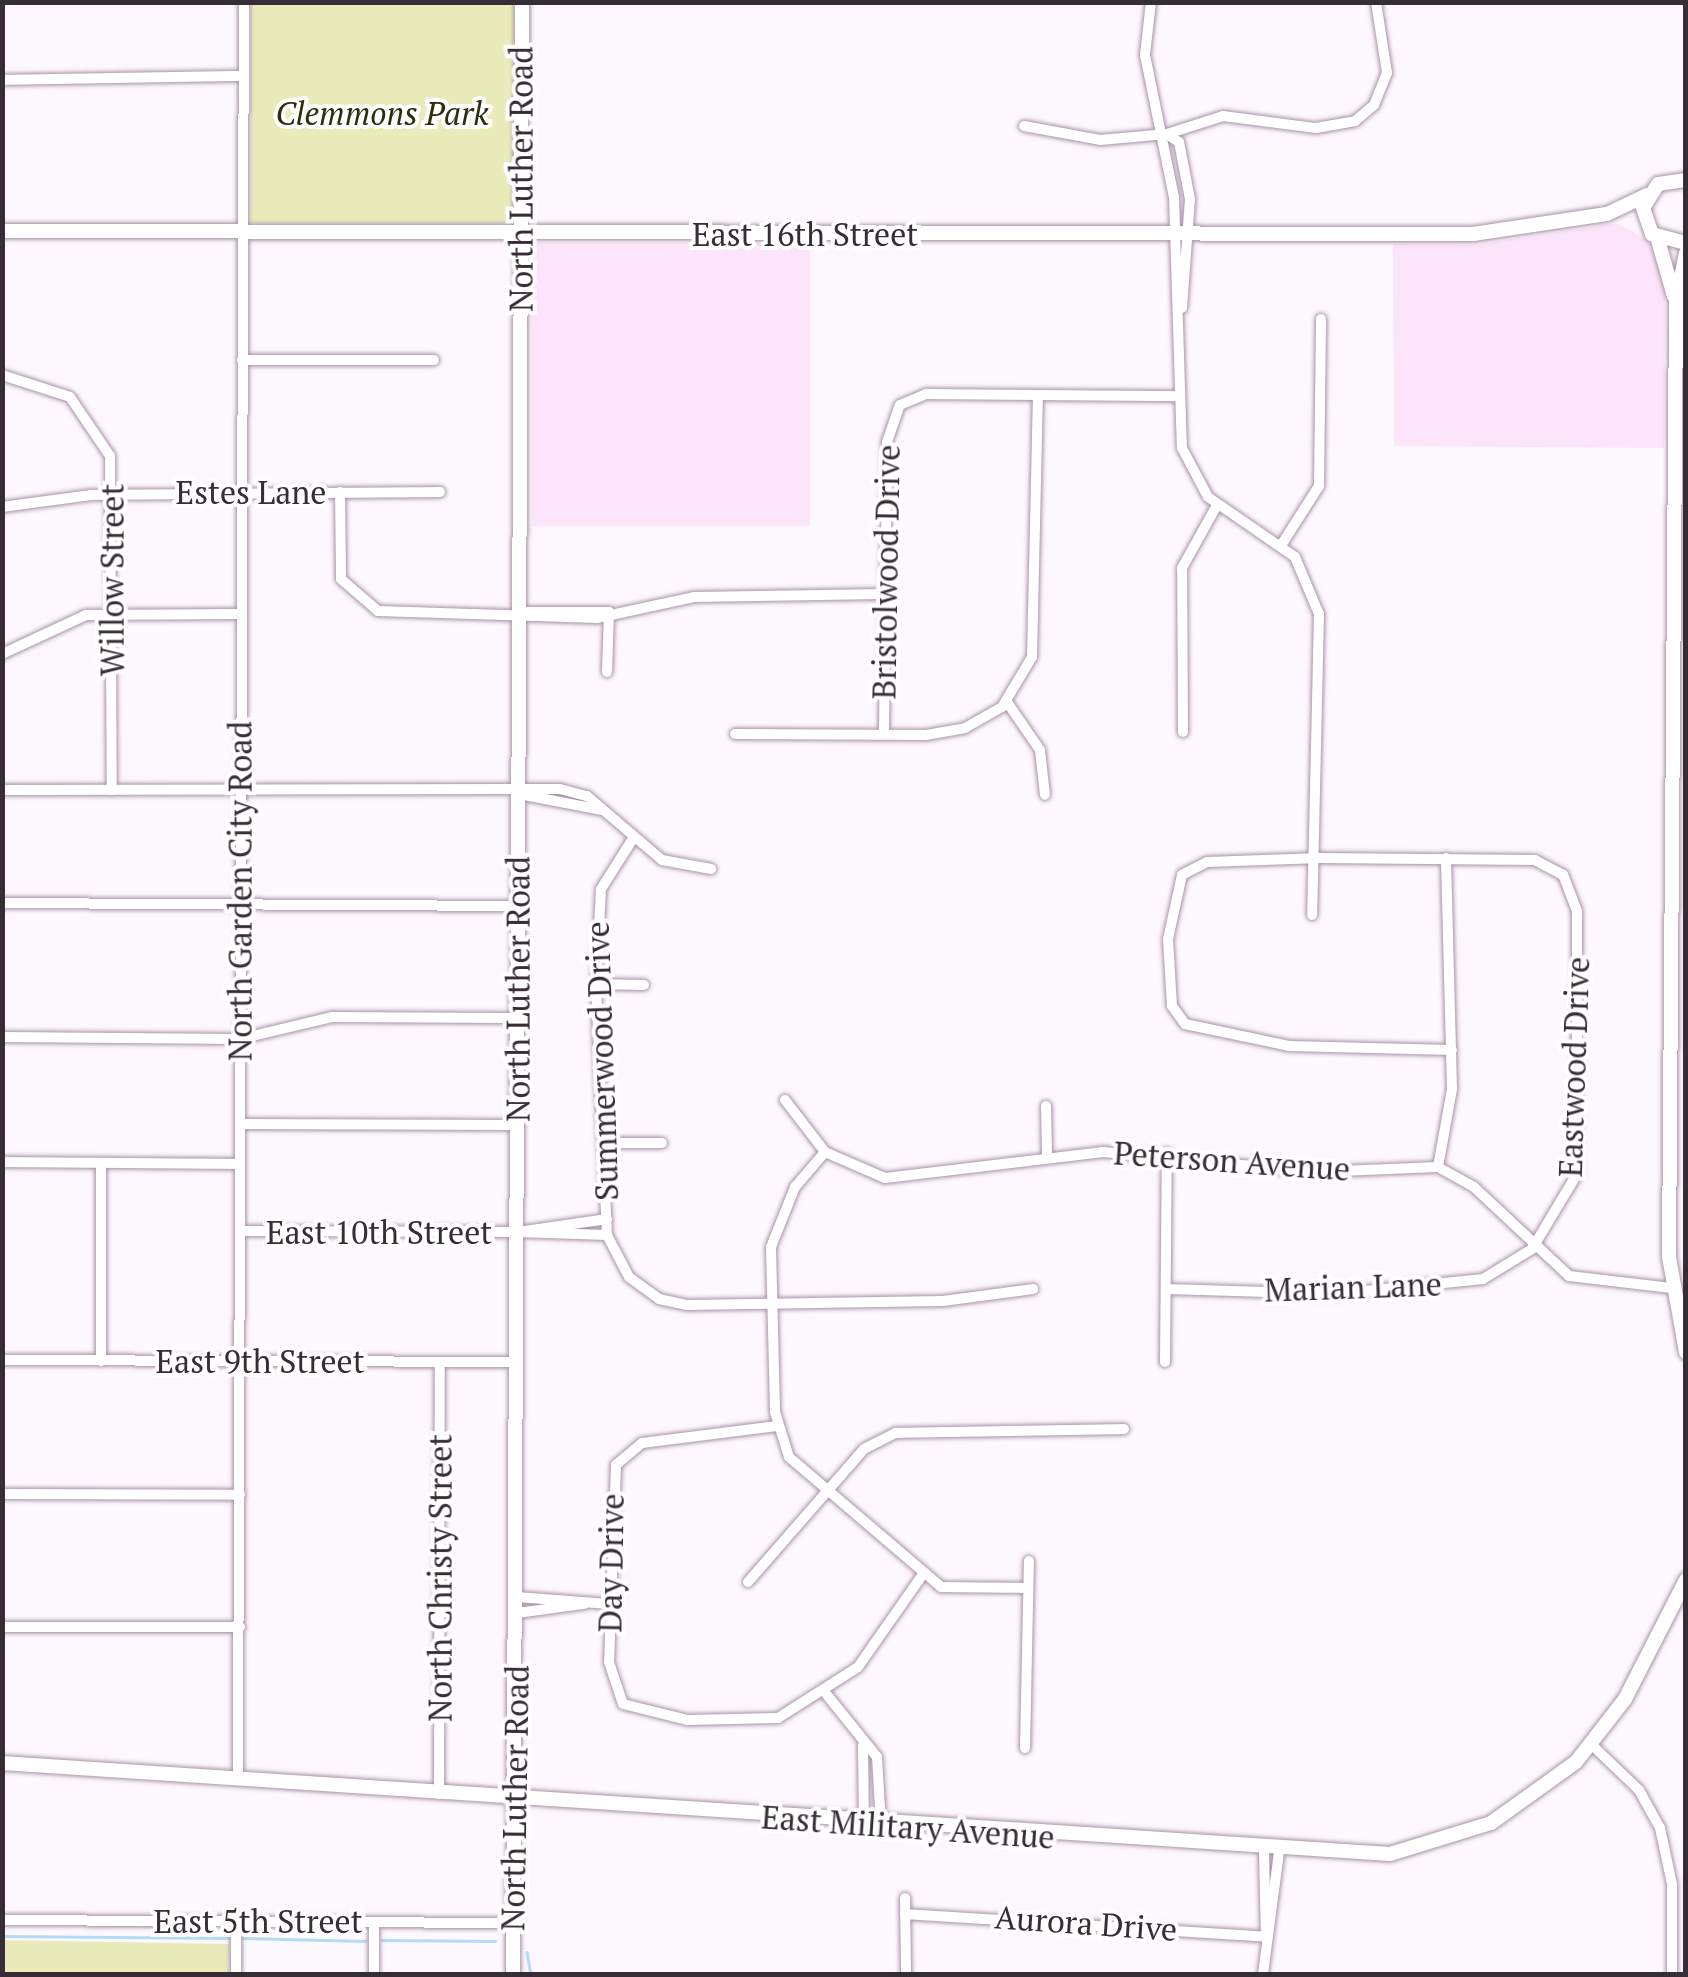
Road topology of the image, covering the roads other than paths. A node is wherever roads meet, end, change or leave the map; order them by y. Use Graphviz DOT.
graph roads {
  1 [pos="244,2"];
  2 [pos="522,2"];
  3 [pos="1150,2"];
  4 [pos="1376,2"];
  5 [pos="243,76"];
  6 [pos="2,80"];
  7 [pos="1024,126"];
  8 [pos="1167,134"];
  9 [pos="1686,180"];
  10 [pos="1647,195"];
  11 [pos="1607,214"];
  12 [pos="1646,224"];
  13 [pos="2,231"];
  14 [pos="243,232"];
  15 [pos="521,233"];
  16 [pos="1181,235"];
  17 [pos="1658,240"];
  18 [pos="1686,243"];
  19 [pos="1686,254"];
  20 [pos="1676,302"];
  21 [pos="1321,319"];
  22 [pos="242,360"];
  23 [pos="434,360"];
  24 [pos="2,375"];
  25 [pos="1038,395"];
  26 [pos="1180,396"];
  27 [pos="241,490"];
  28 [pos="340,492"];
  29 [pos="440,492"];
  30 [pos="115,494"];
  31 [pos="1218,505"];
  32 [pos="2,506"];
  33 [pos="1282,544"];
  34 [pos="886,594"];
  35 [pos="520,612"];
  36 [pos="610,612"];
  37 [pos="241,614"];
  38 [pos="113,616"];
  39 [pos="2,654"];
  40 [pos="607,672"];
  41 [pos="1006,702"];
  42 [pos="1183,732"];
  43 [pos="735,734"];
  44 [pos="884,734"];
  45 [pos="2,790"];
  46 [pos="112,790"];
  47 [pos="241,792"];
  48 [pos="519,794"];
  49 [pos="1045,795"];
  50 [pos="603,810"];
  51 [pos="634,837"];
  52 [pos="1320,858"];
  53 [pos="1446,858"];
  54 [pos="711,869"];
  55 [pos="2,903"];
  56 [pos="240,904"];
  57 [pos="519,906"];
  58 [pos="1312,914"];
  59 [pos="596,984"];
  60 [pos="644,984"];
  61 [pos="518,1018"];
  62 [pos="2,1037"];
  63 [pos="240,1039"];
  64 [pos="1452,1050"];
  65 [pos="785,1100"];
  66 [pos="1046,1106"];
  67 [pos="240,1124"];
  68 [pos="518,1124"];
  69 [pos="608,1143"];
  70 [pos="662,1143"];
  71 [pos="825,1152"];
  72 [pos="1167,1152"];
  73 [pos="1047,1154"];
  74 [pos="2,1162"];
  75 [pos="101,1163"];
  76 [pos="240,1164"];
  77 [pos="1438,1167"];
  78 [pos="607,1220"];
  79 [pos="240,1232"];
  80 [pos="518,1232"];
  81 [pos="607,1235"];
  82 [pos="1532,1249"];
  83 [pos="1033,1288"];
  84 [pos="1671,1288"];
  85 [pos="1166,1289"];
  86 [pos="771,1304"];
  87 [pos="1686,1352"];
  88 [pos="2,1360"];
  89 [pos="101,1361"];
  90 [pos="240,1361"];
  91 [pos="440,1362"];
  92 [pos="517,1362"];
  93 [pos="1165,1362"];
  94 [pos="777,1426"];
  95 [pos="1124,1429"];
  96 [pos="827,1491"];
  97 [pos="2,1494"];
  98 [pos="240,1494"];
  99 [pos="1029,1562"];
  100 [pos="923,1574"];
  101 [pos="1686,1580"];
  102 [pos="748,1582"];
  103 [pos="1028,1588"];
  104 [pos="1686,1598"];
  105 [pos="609,1604"];
  106 [pos="517,1605"];
  107 [pos="1665,1622"];
  108 [pos="2,1627"];
  109 [pos="240,1627"];
  110 [pos="827,1695"];
  111 [pos="864,1745"];
  112 [pos="1592,1745"];
  113 [pos="1026,1748"];
  114 [pos="2,1763"];
  115 [pos="238,1780"];
  116 [pos="440,1794"];
  117 [pos="516,1800"];
  118 [pos="864,1824"];
  119 [pos="881,1825"];
  120 [pos="1272,1852"];
  121 [pos="905,1898"];
  122 [pos="905,1914"];
  123 [pos="2,1920"];
  124 [pos="236,1921"];
  125 [pos="374,1922"];
  126 [pos="514,1923"];
  127 [pos="1266,1936"];
  128 [pos="236,1974"];
  129 [pos="374,1974"];
  130 [pos="513,1974"];
  131 [pos="906,1974"];
  132 [pos="1263,1974"];
  133 [pos="1672,1974"];
  1 -- 5 [label="street, North Garden City Road"];
  2 -- 15 [label="main road, North Luther Road"];
  3 -- 8 [label="street"];
  4 -- 8 [label="street"];
  5 -- 6 [label="street"];
  5 -- 14 [label="street, North Garden City Road"];
  7 -- 8 [label="street"];
  8 -- 16 [label="street"];
  9 -- 10 [label="main road, East 16th Street"];
  10 -- 11 [label="main road, East 16th Street"];
  10 -- 12 [label="main road"];
  11 -- 12 [label="main road, East 16th Street"];
  11 -- 16 [label="main road, East 16th Street"];
  12 -- 17 [label="main road"];
  13 -- 14 [label="main road, East 16th Street"];
  14 -- 15 [label="main road, East 16th Street"];
  14 -- 22 [label="street, North Garden City Road"];
  15 -- 16 [label="main road, East 16th Street"];
  15 -- 35 [label="main road, North Luther Road"];
  16 -- 26 [label="street"];
  17 -- 18 [label="main road"];
  17 -- 20 [label="main road"];
  19 -- 20 [label="main road"];
  20 -- 84 [label="main road"];
  21 -- 33 [label="street"];
  22 -- 23 [label="street"];
  22 -- 27 [label="street, North Garden City Road"];
  24 -- 30 [label="street, Willow Street"];
  25 -- 26 [label="street"];
  25 -- 34 [label="street, Bristolwood Drive"];
  25 -- 41 [label="street"];
  26 -- 31 [label="street"];
  27 -- 28 [label="street, Estes Lane"];
  27 -- 30 [label="street, Estes Lane"];
  27 -- 37 [label="street, North Garden City Road"];
  28 -- 29 [label="street, Estes Lane"];
  28 -- 35 [label="street"];
  30 -- 32 [label="street, Estes Lane"];
  30 -- 38 [label="street, Willow Street"];
  31 -- 33 [label="street"];
  31 -- 42 [label="street"];
  33 -- 52 [label="street"];
  34 -- 36 [label="street"];
  34 -- 44 [label="street, Bristolwood Drive"];
  35 -- 36 [label="street"];
  35 -- 48 [label="main road, North Luther Road"];
  36 -- 40 [label="street"];
  37 -- 38 [label="street"];
  37 -- 47 [label="street, North Garden City Road"];
  38 -- 39 [label="street"];
  38 -- 46 [label="street, Willow Street"];
  41 -- 44 [label="street"];
  41 -- 49 [label="street"];
  43 -- 44 [label="street"];
  45 -- 46 [label="street"];
  46 -- 47 [label="street"];
  47 -- 48 [label="street"];
  47 -- 56 [label="street, North Garden City Road"];
  48 -- 50 [label="street"];
  48 -- 50 [label="street"];
  48 -- 57 [label="main road, North Luther Road"];
  50 -- 51 [label="street"];
  51 -- 54 [label="street"];
  51 -- 59 [label="street, Summerwood Drive"];
  52 -- 53 [label="street"];
  52 -- 58 [label="street"];
  52 -- 64 [label="street"];
  53 -- 64 [label="street"];
  53 -- 82 [label="street, Eastwood Drive"];
  55 -- 56 [label="street"];
  56 -- 57 [label="street"];
  56 -- 63 [label="street, North Garden City Road"];
  57 -- 61 [label="main road, North Luther Road"];
  59 -- 60 [label="street"];
  59 -- 69 [label="street, Summerwood Drive"];
  61 -- 63 [label="street"];
  61 -- 68 [label="main road, North Luther Road"];
  62 -- 63 [label="street"];
  63 -- 67 [label="street, North Garden City Road"];
  64 -- 77 [label="street"];
  65 -- 71 [label="street, Peterson Avenue"];
  66 -- 73 [label="street"];
  67 -- 68 [label="street"];
  67 -- 76 [label="street, North Garden City Road"];
  68 -- 80 [label="main road, North Luther Road"];
  69 -- 70 [label="street"];
  69 -- 78 [label="street, Summerwood Drive"];
  71 -- 73 [label="street, Peterson Avenue"];
  71 -- 86 [label="street"];
  72 -- 73 [label="street, Peterson Avenue"];
  72 -- 77 [label="street, Peterson Avenue"];
  72 -- 85 [label="street"];
  74 -- 75 [label="street"];
  75 -- 76 [label="street"];
  75 -- 89 [label="street"];
  76 -- 79 [label="street, North Garden City Road"];
  77 -- 82 [label="street"];
  78 -- 80 [label="street"];
  78 -- 81 [label="street, Summerwood Drive"];
  79 -- 80 [label="street, East 10th Street"];
  79 -- 90 [label="street, North Garden City Road"];
  80 -- 81 [label="street"];
  80 -- 92 [label="main road, North Luther Road"];
  81 -- 86 [label="street"];
  82 -- 84 [label="street"];
  82 -- 85 [label="street, Marian Lane"];
  83 -- 86 [label="street"];
  84 -- 87 [label="main road"];
  85 -- 93 [label="street"];
  86 -- 94 [label="street"];
  88 -- 89 [label="street, East 9th Street"];
  89 -- 90 [label="street, East 9th Street"];
  90 -- 91 [label="street, East 9th Street"];
  90 -- 98 [label="street, North Garden City Road"];
  91 -- 92 [label="street, East 9th Street"];
  91 -- 116 [label="street, North Christy Street"];
  92 -- 106 [label="main road, North Luther Road"];
  94 -- 96 [label="street"];
  94 -- 105 [label="street, Day Drive"];
  95 -- 96 [label="street"];
  96 -- 100 [label="street"];
  96 -- 102 [label="street"];
  97 -- 98 [label="street"];
  98 -- 109 [label="street, North Garden City Road"];
  99 -- 103 [label="street"];
  100 -- 103 [label="street"];
  100 -- 110 [label="street"];
  101 -- 107 [label="main road, East Military Avenue"];
  103 -- 113 [label="street"];
  104 -- 107 [label="main road"];
  105 -- 106 [label="street"];
  105 -- 110 [label="street, Day Drive"];
  106 -- 117 [label="main road, North Luther Road"];
  107 -- 112 [label="main road, East Military Avenue"];
  108 -- 109 [label="street"];
  109 -- 115 [label="street, North Garden City Road"];
  110 -- 111 [label="street"];
  111 -- 118 [label="street"];
  111 -- 119 [label="street"];
  112 -- 120 [label="main road, East Military Avenue"];
  112 -- 133 [label="street"];
  114 -- 115 [label="main road, East Military Avenue"];
  115 -- 116 [label="main road, East Military Avenue"];
  116 -- 117 [label="main road, East Military Avenue"];
  117 -- 118 [label="main road, East Military Avenue"];
  117 -- 126 [label="main road, North Luther Road"];
  118 -- 119 [label="main road, East Military Avenue"];
  119 -- 120 [label="main road, East Military Avenue"];
  120 -- 127 [label="street"];
  121 -- 122 [label="street"];
  122 -- 127 [label="street, Aurora Drive"];
  122 -- 131 [label="street"];
  123 -- 124 [label="street, East 5th Street"];
  124 -- 125 [label="street, East 5th Street"];
  124 -- 128 [label="street"];
  125 -- 126 [label="street, East 5th Street"];
  125 -- 129 [label="street"];
  126 -- 130 [label="main road, North Luther Road"];
  127 -- 132 [label="street"];
}
